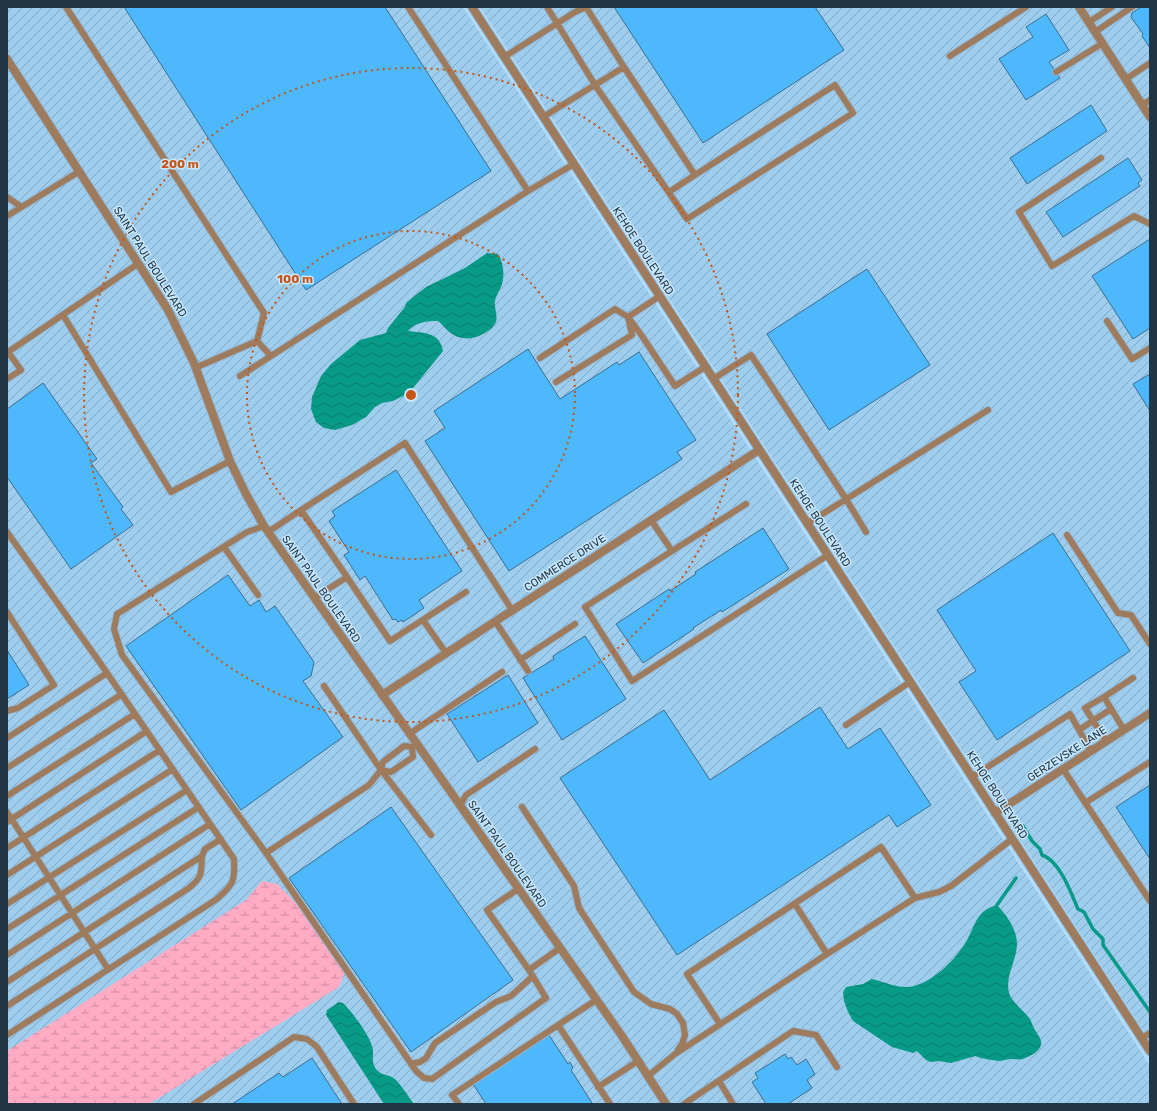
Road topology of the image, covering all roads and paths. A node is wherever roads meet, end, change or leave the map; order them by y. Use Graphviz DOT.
graph roads {
  1 [pos="66,7"];
  2 [pos="408,7"];
  3 [pos="472,7"];
  4 [pos="547,7"];
  5 [pos="586,7"];
  6 [pos="1026,7"];
  7 [pos="1079,7"];
  8 [pos="1112,7"];
  9 [pos="1132,7"];
  10 [pos="573,10"];
  11 [pos="1089,22"];
  12 [pos="558,23"];
  13 [pos="1095,32"];
  14 [pos="1103,43"];
  15 [pos="950,56"];
  16 [pos="504,57"];
  17 [pos="7,59"];
  18 [pos="1150,63"];
  19 [pos="624,67"];
  20 [pos="1056,72"];
  21 [pos="1126,79"];
  22 [pos="595,85"];
  23 [pos="1150,100"];
  24 [pos="1142,105"];
  25 [pos="1150,116"];
  26 [pos="543,117"];
  27 [pos="1101,158"];
  28 [pos="574,164"];
  29 [pos="80,171"];
  30 [pos="695,175"];
  31 [pos="528,191"];
  32 [pos="669,192"];
  33 [pos="7,198"];
  34 [pos="20,206"];
  35 [pos="7,216"];
  36 [pos="1150,224"];
  37 [pos="139,263"];
  38 [pos="660,296"];
  39 [pos="63,315"];
  40 [pos="628,317"];
  41 [pos="1106,321"];
  42 [pos="258,341"];
  43 [pos="1150,348"];
  44 [pos="8,352"];
  45 [pos="271,356"];
  46 [pos="540,358"];
  47 [pos="705,366"];
  48 [pos="195,368"];
  49 [pos="240,376"];
  50 [pos="7,379"];
  51 [pos="713,379"];
  52 [pos="556,382"];
  53 [pos="988,410"];
  54 [pos="759,450"];
  55 [pos="230,461"];
  56 [pos="846,499"];
  57 [pos="746,504"];
  58 [pos="301,510"];
  59 [pos="651,520"];
  60 [pos="808,523"];
  61 [pos="266,529"];
  62 [pos="7,532"];
  63 [pos="866,532"];
  64 [pos="1067,535"];
  65 [pos="224,547"];
  66 [pos="672,551"];
  67 [pos="828,555"];
  68 [pos="347,577"];
  69 [pos="466,592"];
  70 [pos="258,595"];
  71 [pos="314,598"];
  72 [pos="512,610"];
  73 [pos="7,612"];
  74 [pos="423,620"];
  75 [pos="495,621"];
  76 [pos="575,624"];
  77 [pos="1150,644"];
  78 [pos="446,653"];
  79 [pos="520,660"];
  80 [pos="528,671"];
  81 [pos="502,672"];
  82 [pos="107,673"];
  83 [pos="1133,678"];
  84 [pos="910,682"];
  85 [pos="324,686"];
  86 [pos="122,694"];
  87 [pos="382,695"];
  88 [pos="1104,697"];
  89 [pos="1111,709"];
  90 [pos="7,711"];
  91 [pos="1150,713"];
  92 [pos="135,714"];
  93 [pos="1093,721"];
  94 [pos="846,725"];
  95 [pos="1079,730"];
  96 [pos="1124,730"];
  97 [pos="147,731"];
  98 [pos="409,734"];
  99 [pos="7,738"];
  100 [pos="1106,741"];
  101 [pos="414,745"];
  102 [pos="535,749"];
  103 [pos="160,750"];
  104 [pos="1091,751"];
  105 [pos="1150,762"];
  106 [pos="7,768"];
  107 [pos="173,769"];
  108 [pos="1063,769"];
  109 [pos="381,770"];
  110 [pos="972,777"];
  111 [pos="187,790"];
  112 [pos="7,796"];
  113 [pos="1085,803"];
  114 [pos="460,806"];
  115 [pos="199,807"];
  116 [pos="522,807"];
  117 [pos="7,812"];
  118 [pos="996,813"];
  119 [pos="9,821"];
  120 [pos="210,824"];
  121 [pos="431,835"];
  122 [pos="24,838"];
  123 [pos="221,839"];
  124 [pos="1012,839"];
  125 [pos="7,848"];
  126 [pos="266,853"];
  127 [pos="202,856"];
  128 [pos="36,857"];
  129 [pos="7,876"];
  130 [pos="49,878"];
  131 [pos="518,889"];
  132 [pos="60,895"];
  133 [pos="915,898"];
  134 [pos="1150,901"];
  135 [pos="7,904"];
  136 [pos="795,904"];
  137 [pos="73,914"];
  138 [pos="7,929"];
  139 [pos="84,932"];
  140 [pos="560,948"];
  141 [pos="95,949"];
  142 [pos="827,954"];
  143 [pos="7,955"];
  144 [pos="108,969"];
  145 [pos="529,970"];
  146 [pos="533,976"];
  147 [pos="7,982"];
  148 [pos="596,1000"];
  149 [pos="7,1006"];
  150 [pos="720,1024"];
  151 [pos="558,1025"];
  152 [pos="1150,1033"];
  153 [pos="7,1035"];
  154 [pos="1142,1038"];
  155 [pos="1150,1051"];
  156 [pos="675,1054"];
  157 [pos="638,1061"];
  158 [pos="411,1064"];
  159 [pos="837,1067"];
  160 [pos="648,1076"];
  161 [pos="719,1082"];
  162 [pos="598,1086"];
  163 [pos="194,1104"];
  164 [pos="354,1104"];
  165 [pos="459,1104"];
  166 [pos="610,1104"];
  167 [pos="666,1104"];
  168 [pos="684,1104"];
  169 [pos="733,1104"];
  1 -- 42 [label="lane"];
  2 -- 31 [label="lane"];
  3 -- 16 [label="street, KEHOE BOULEVARD"];
  4 -- 12 [label="lane"];
  5 -- 10 [label="lane"];
  5 -- 19 [label="lane"];
  6 -- 15 [label="lane"];
  7 -- 11 [label="street"];
  8 -- 11 [label="lane"];
  9 -- 13 [label="lane"];
  10 -- 12 [label="lane"];
  11 -- 13 [label="street"];
  12 -- 16 [label="lane"];
  12 -- 22 [label="lane"];
  13 -- 14 [label="street"];
  14 -- 20 [label="lane"];
  14 -- 21 [label="street"];
  16 -- 26 [label="street, KEHOE BOULEVARD"];
  17 -- 29 [label="street, SAINT PAUL BOULEVARD"];
  18 -- 21 [label="lane"];
  19 -- 22 [label="lane"];
  19 -- 30 [label="lane"];
  21 -- 24 [label="street"];
  22 -- 26 [label="lane"];
  22 -- 32 [label="lane"];
  23 -- 24 [label="lane"];
  24 -- 25 [label="street"];
  26 -- 28 [label="street, KEHOE BOULEVARD"];
  27 -- 36 [label="lane"];
  28 -- 31 [label="lane"];
  28 -- 38 [label="street, KEHOE BOULEVARD"];
  29 -- 34 [label="lane"];
  29 -- 37 [label="street, SAINT PAUL BOULEVARD"];
  30 -- 32 [label="lane"];
  30 -- 32 [label="lane"];
  31 -- 45 [label="lane"];
  33 -- 34 [label="lane"];
  34 -- 35 [label="lane"];
  37 -- 39 [label="lane"];
  37 -- 48 [label="street, SAINT PAUL BOULEVARD"];
  38 -- 40 [label="lane"];
  38 -- 47 [label="street, KEHOE BOULEVARD"];
  39 -- 44 [label="lane"];
  39 -- 55 [label="lane"];
  40 -- 46 [label="lane"];
  40 -- 47 [label="lane"];
  40 -- 52 [label="lane"];
  41 -- 43 [label="lane"];
  42 -- 45 [label="lane"];
  42 -- 48 [label="lane"];
  44 -- 50 [label="lane"];
  45 -- 49 [label="lane"];
  47 -- 51 [label="street, KEHOE BOULEVARD"];
  48 -- 55 [label="street, SAINT PAUL BOULEVARD"];
  51 -- 54 [label="street, KEHOE BOULEVARD"];
  51 -- 56 [label="lane"];
  53 -- 56 [label="lane"];
  54 -- 59 [label="street, COMMERCE DRIVE"];
  54 -- 60 [label="street, KEHOE BOULEVARD"];
  55 -- 61 [label="street, SAINT PAUL BOULEVARD"];
  56 -- 60 [label="lane"];
  56 -- 63 [label="lane"];
  57 -- 66 [label="lane"];
  58 -- 61 [label="lane"];
  58 -- 68 [label="lane"];
  58 -- 72 [label="lane"];
  59 -- 66 [label="lane"];
  59 -- 72 [label="street, COMMERCE DRIVE"];
  60 -- 67 [label="street, KEHOE BOULEVARD"];
  61 -- 65 [label="lane"];
  61 -- 71 [label="street, SAINT PAUL BOULEVARD"];
  62 -- 82 [label="lane"];
  64 -- 77 [label="lane"];
  65 -- 70 [label="lane"];
  65 -- 126 [label="lane"];
  66 -- 67 [label="lane"];
  67 -- 84 [label="street, KEHOE BOULEVARD"];
  68 -- 71 [label="lane"];
  68 -- 74 [label="lane"];
  69 -- 74 [label="lane"];
  71 -- 87 [label="street, SAINT PAUL BOULEVARD"];
  72 -- 75 [label="street, COMMERCE DRIVE"];
  73 -- 90 [label="lane"];
  74 -- 78 [label="lane"];
  75 -- 78 [label="street, COMMERCE DRIVE"];
  75 -- 79 [label="lane"];
  76 -- 79 [label="lane"];
  78 -- 87 [label="street, COMMERCE DRIVE"];
  79 -- 80 [label="lane"];
  81 -- 98 [label="lane"];
  82 -- 86 [label="lane"];
  82 -- 99 [label="lane"];
  83 -- 88 [label="lane"];
  84 -- 94 [label="lane"];
  84 -- 110 [label="street, KEHOE BOULEVARD"];
  85 -- 109 [label="lane"];
  86 -- 92 [label="lane"];
  86 -- 106 [label="lane"];
  87 -- 98 [label="street, SAINT PAUL BOULEVARD"];
  88 -- 89 [label="lane"];
  88 -- 93 [label="lane"];
  89 -- 93 [label="lane"];
  89 -- 96 [label="lane"];
  91 -- 96 [label="street, GERZEVSKE LANE"];
  92 -- 97 [label="lane"];
  92 -- 112 [label="lane"];
  93 -- 95 [label="lane"];
  93 -- 100 [label="lane"];
  95 -- 104 [label="lane"];
  95 -- 110 [label="lane"];
  96 -- 100 [label="street, GERZEVSKE LANE"];
  97 -- 103 [label="lane"];
  97 -- 119 [label="lane"];
  98 -- 101 [label="street, SAINT PAUL BOULEVARD"];
  100 -- 104 [label="street, GERZEVSKE LANE"];
  101 -- 109 [label="lane"];
  101 -- 109 [label="lane"];
  101 -- 114 [label="street, SAINT PAUL BOULEVARD"];
  102 -- 114 [label="lane"];
  103 -- 107 [label="lane"];
  103 -- 122 [label="lane"];
  104 -- 108 [label="street, GERZEVSKE LANE"];
  105 -- 113 [label="lane"];
  107 -- 111 [label="lane"];
  107 -- 128 [label="lane"];
  108 -- 113 [label="lane"];
  108 -- 118 [label="street, GERZEVSKE LANE"];
  109 -- 121 [label="lane"];
  109 -- 126 [label="lane"];
  110 -- 118 [label="street, KEHOE BOULEVARD"];
  111 -- 115 [label="lane"];
  111 -- 130 [label="lane"];
  113 -- 134 [label="lane"];
  114 -- 131 [label="street, SAINT PAUL BOULEVARD"];
  115 -- 120 [label="lane"];
  115 -- 132 [label="lane"];
  116 -- 156 [label="lane"];
  117 -- 119 [label="lane"];
  118 -- 124 [label="street, KEHOE BOULEVARD"];
  119 -- 122 [label="lane"];
  120 -- 123 [label="lane"];
  120 -- 137 [label="lane"];
  122 -- 125 [label="lane"];
  122 -- 128 [label="lane"];
  123 -- 127 [label="lane"];
  123 -- 144 [label="lane"];
  124 -- 133 [label="lane"];
  124 -- 154 [label="street, KEHOE BOULEVARD"];
  126 -- 158 [label="lane"];
  127 -- 139 [label="lane"];
  127 -- 141 [label="lane"];
  128 -- 129 [label="lane"];
  128 -- 130 [label="lane"];
  130 -- 132 [label="lane"];
  130 -- 135 [label="lane"];
  131 -- 140 [label="street, SAINT PAUL BOULEVARD"];
  131 -- 145 [label="lane"];
  132 -- 137 [label="lane"];
  132 -- 138 [label="lane"];
  133 -- 136 [label="lane"];
  133 -- 142 [label="lane"];
  136 -- 142 [label="lane"];
  136 -- 150 [label="lane"];
  137 -- 139 [label="lane"];
  137 -- 143 [label="lane"];
  139 -- 141 [label="lane"];
  139 -- 147 [label="lane"];
  140 -- 145 [label="lane"];
  140 -- 148 [label="street, SAINT PAUL BOULEVARD"];
  141 -- 144 [label="lane"];
  141 -- 149 [label="lane"];
  142 -- 150 [label="lane"];
  144 -- 153 [label="lane"];
  145 -- 146 [label="lane"];
  146 -- 158 [label="lane"];
  146 -- 158 [label="lane"];
  148 -- 151 [label="lane"];
  148 -- 157 [label="street, SAINT PAUL BOULEVARD"];
  150 -- 156 [label="lane"];
  151 -- 162 [label="lane"];
  151 -- 165 [label="lane"];
  152 -- 154 [label="lane"];
  154 -- 155 [label="street, KEHOE BOULEVARD"];
  156 -- 160 [label="lane"];
  157 -- 160 [label="street, SAINT PAUL BOULEVARD"];
  157 -- 162 [label="lane"];
  159 -- 161 [label="lane"];
  160 -- 167 [label="street, SAINT PAUL BOULEVARD"];
  161 -- 168 [label="lane"];
  161 -- 169 [label="lane"];
  162 -- 166 [label="lane"];
  163 -- 164 [label="lane"];
}
